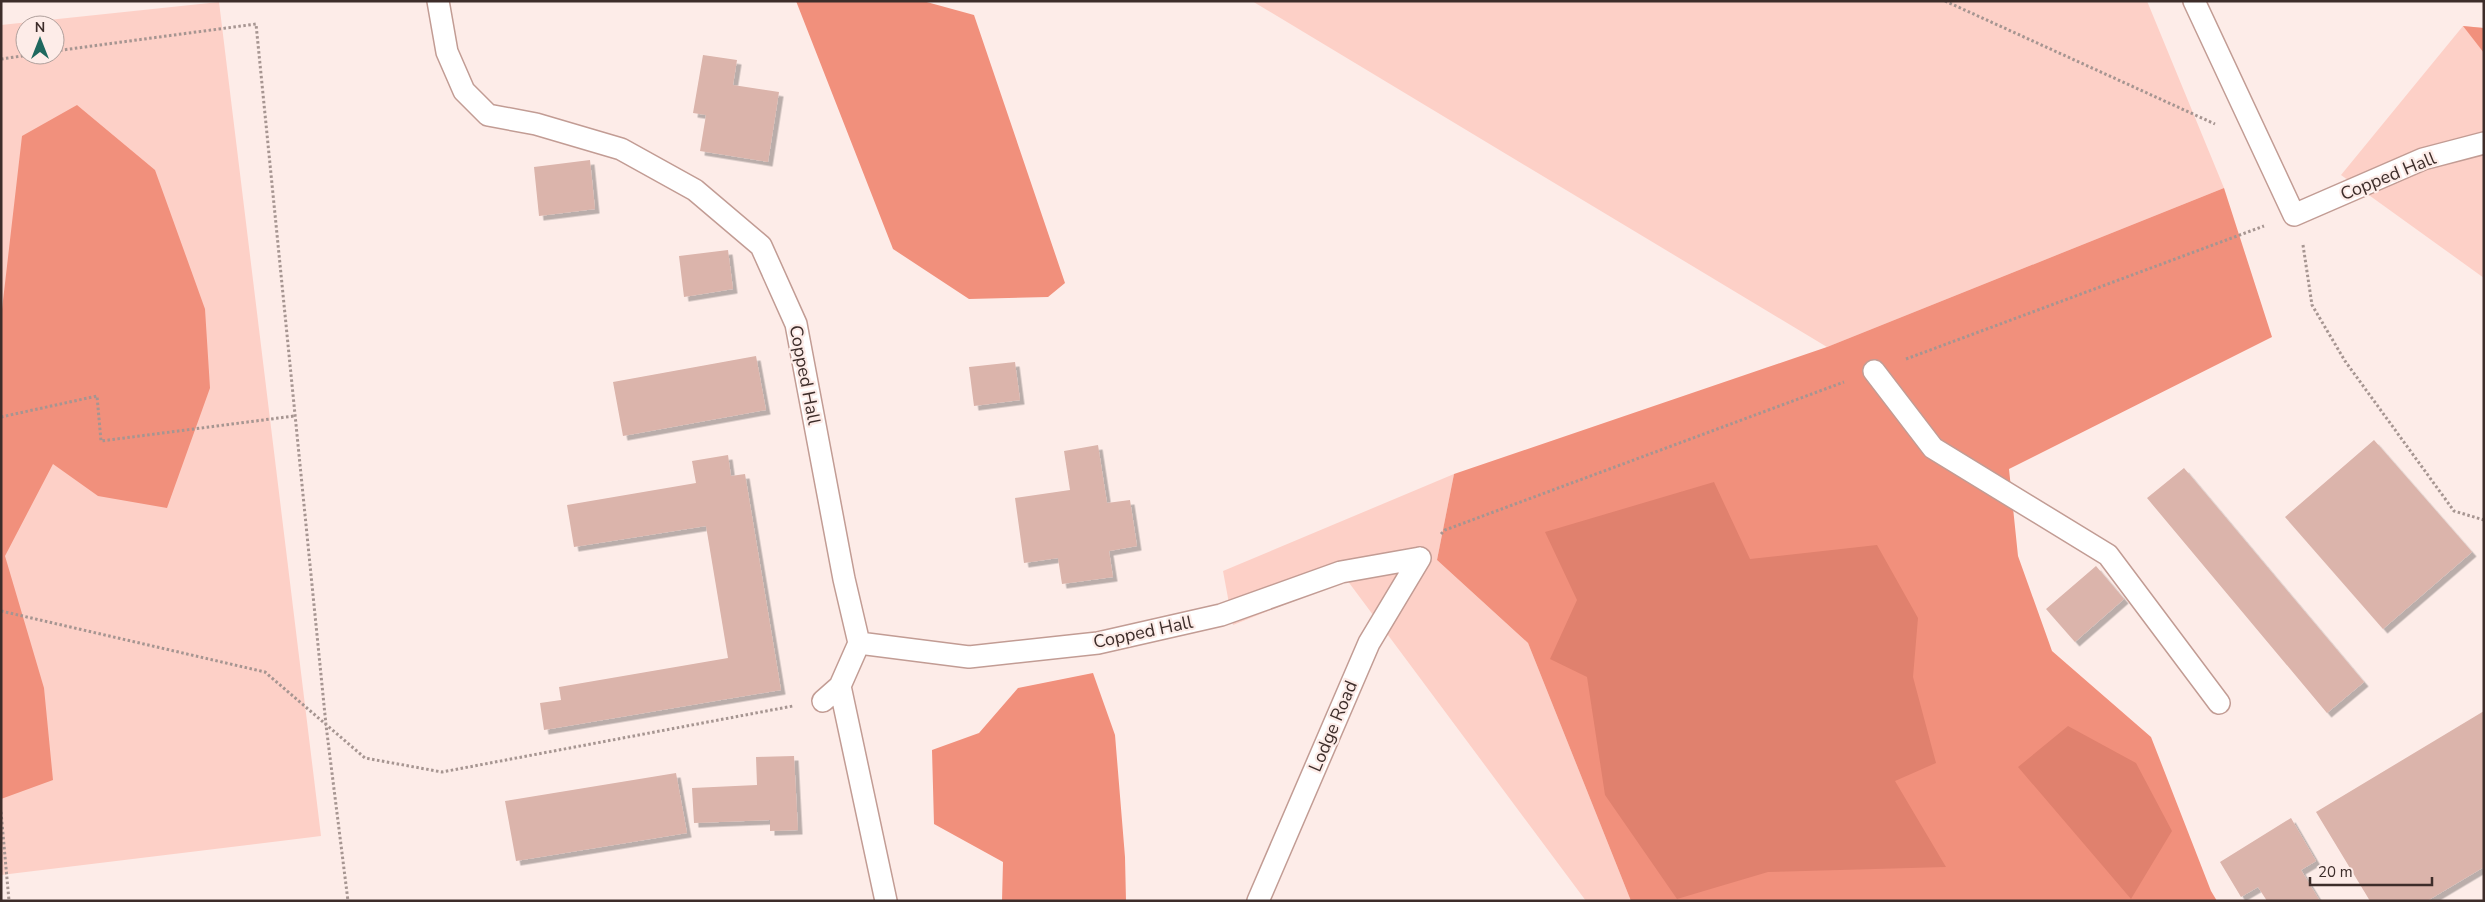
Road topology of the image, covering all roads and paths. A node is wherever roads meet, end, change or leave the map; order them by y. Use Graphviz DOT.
graph roads {
  1 [pos="438,1"];
  2 [pos="1945,1"];
  3 [pos="2194,1"];
  4 [pos="65,51"];
  5 [pos="15,57"];
  6 [pos="1,59"];
  7 [pos="2247,118"];
  8 [pos="2484,143"];
  9 [pos="2294,215"];
  10 [pos="1874,371"];
  11 [pos="294,416"];
  12 [pos="1,417"];
  13 [pos="2484,520"];
  14 [pos="1420,558"];
  15 [pos="1,611"];
  16 [pos="859,643"];
  17 [pos="840,686"];
  18 [pos="823,701"];
  19 [pos="2220,703"];
  20 [pos="326,725"];
  21 [pos="1,812"];
  22 [pos="9,901"];
  23 [pos="348,901"];
  24 [pos="886,901"];
  25 [pos="1258,901"];
  1 -- 16 [label="lane, Copped Hall"];
  2 -- 7 [label="path"];
  3 -- 7 [label="lane"];
  4 -- 11 [label="path"];
  5 -- 6 [label="path"];
  7 -- 9 [label="lane"];
  8 -- 9 [label="lane, Copped Hall"];
  9 -- 13 [label="path"];
  10 -- 19 [label="lane"];
  11 -- 12 [label="path"];
  11 -- 20 [label="path"];
  14 -- 16 [label="lane, Copped Hall"];
  14 -- 25 [label="lane, Lodge Road"];
  15 -- 20 [label="path"];
  16 -- 17 [label="lane"];
  17 -- 18 [label="lane"];
  17 -- 24 [label="lane"];
  18 -- 20 [label="path"];
  20 -- 23 [label="path"];
  21 -- 22 [label="path"];
}
